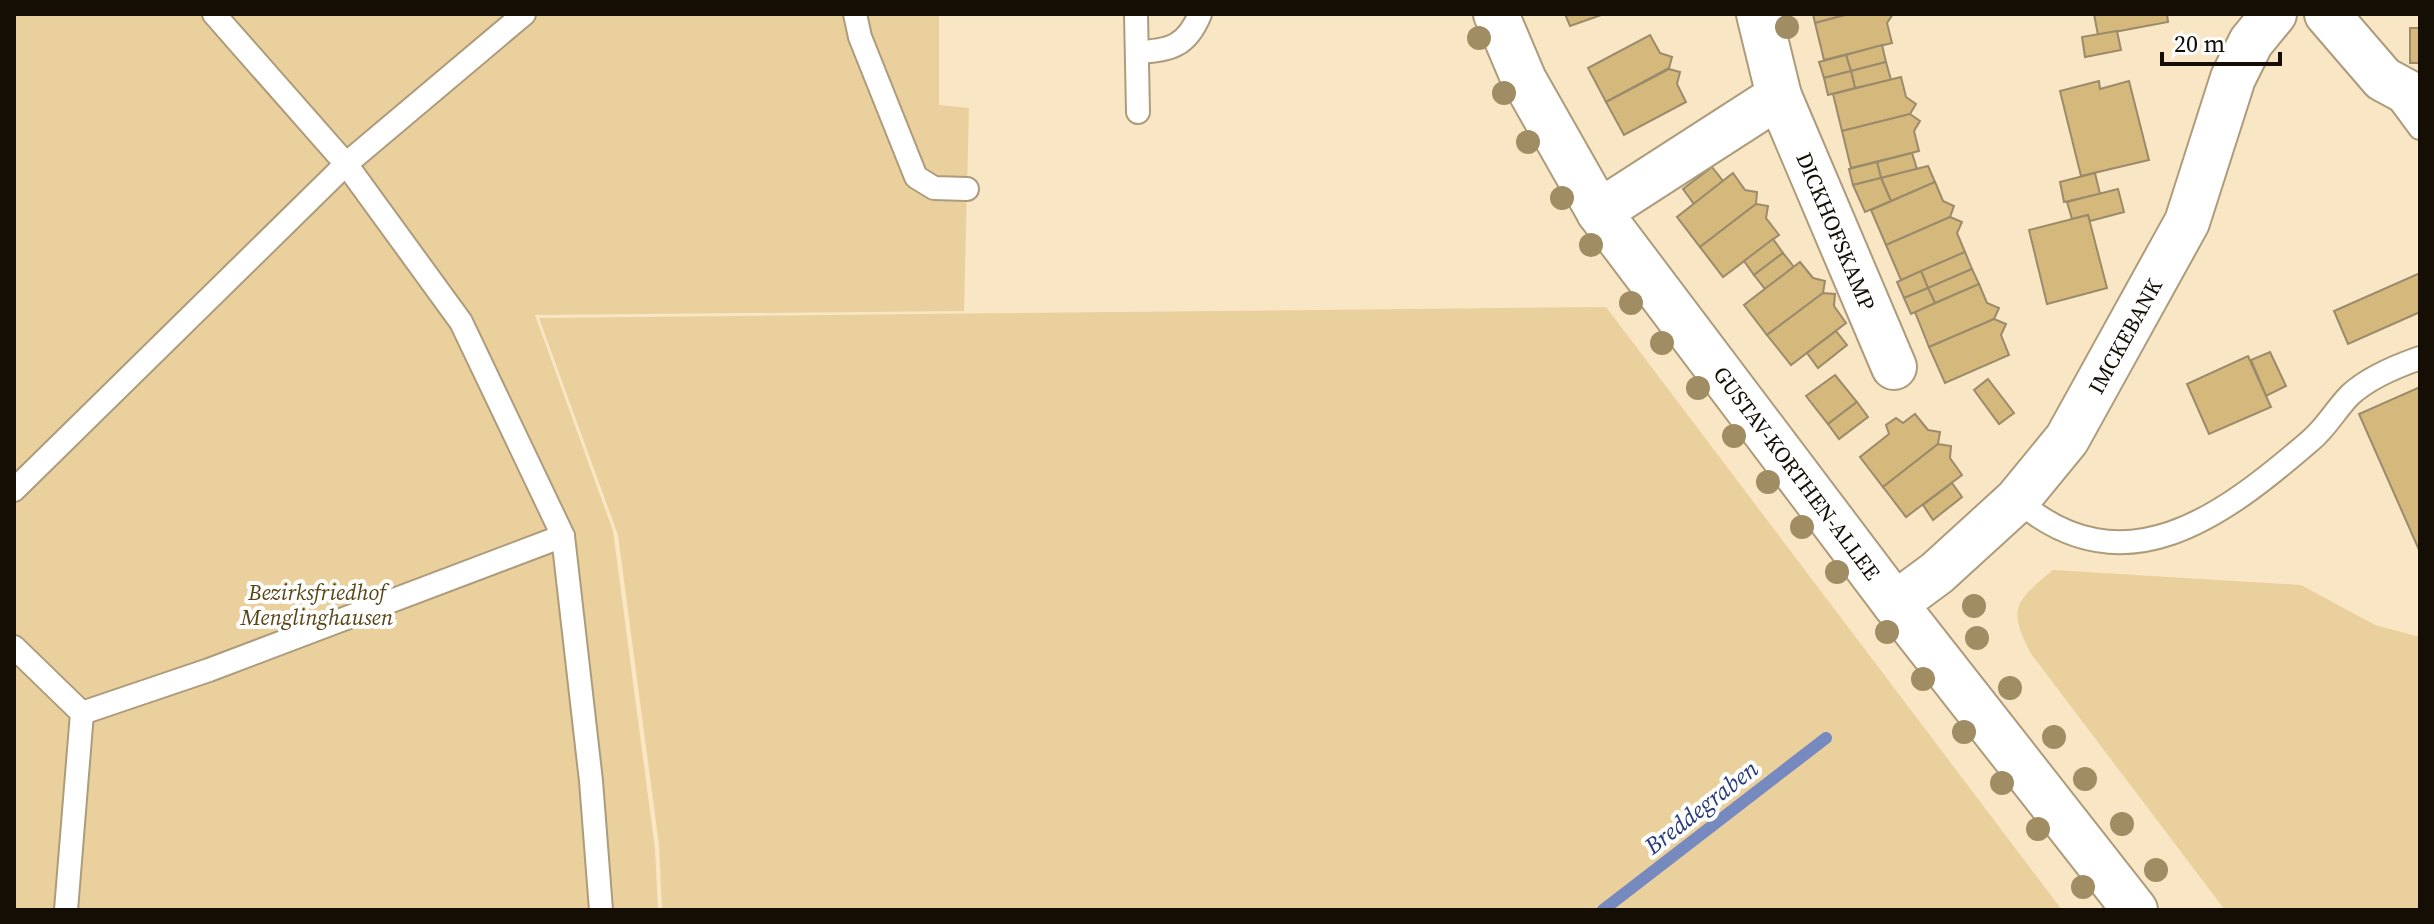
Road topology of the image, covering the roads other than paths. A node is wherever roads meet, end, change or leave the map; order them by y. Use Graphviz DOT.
graph roads {
  1 [pos="214,14"];
  2 [pos="524,14"];
  3 [pos="855,14"];
  4 [pos="1136,14"];
  5 [pos="1200,14"];
  6 [pos="1496,14"];
  7 [pos="1759,14"];
  8 [pos="2274,14"];
  9 [pos="2327,14"];
  10 [pos="1137,52"];
  11 [pos="2402,89"];
  12 [pos="1779,96"];
  13 [pos="1138,112"];
  14 [pos="2420,128"];
  15 [pos="346,164"];
  16 [pos="967,189"];
  17 [pos="1599,212"];
  18 [pos="2420,358"];
  19 [pos="1894,367"];
  20 [pos="14,490"];
  21 [pos="2017,500"];
  22 [pos="563,536"];
  23 [pos="1895,604"];
  24 [pos="14,647"];
  25 [pos="82,713"];
  26 [pos="66,910"];
  27 [pos="601,910"];
  28 [pos="2135,910"];
  1 -- 15 [label="lane"];
  2 -- 15 [label="lane"];
  3 -- 16 [label="lane"];
  4 -- 10 [label="lane"];
  5 -- 10 [label="lane"];
  6 -- 17 [label="street, GUSTAV-KORTHEN-ALLEE"];
  7 -- 12 [label="street, DICKHOFSKAMP"];
  8 -- 21 [label="street, IMCKEBANK"];
  9 -- 11 [label="street"];
  10 -- 13 [label="lane"];
  11 -- 14 [label="lane"];
  12 -- 17 [label="street"];
  12 -- 19 [label="street, DICKHOFSKAMP"];
  15 -- 20 [label="lane"];
  15 -- 22 [label="lane"];
  17 -- 23 [label="street, GUSTAV-KORTHEN-ALLEE"];
  18 -- 21 [label="lane"];
  21 -- 23 [label="street, IMCKEBANK"];
  22 -- 25 [label="lane"];
  22 -- 27 [label="lane"];
  23 -- 28 [label="street, GUSTAV-KORTHEN-ALLEE"];
  24 -- 25 [label="lane"];
  25 -- 26 [label="lane"];
}
